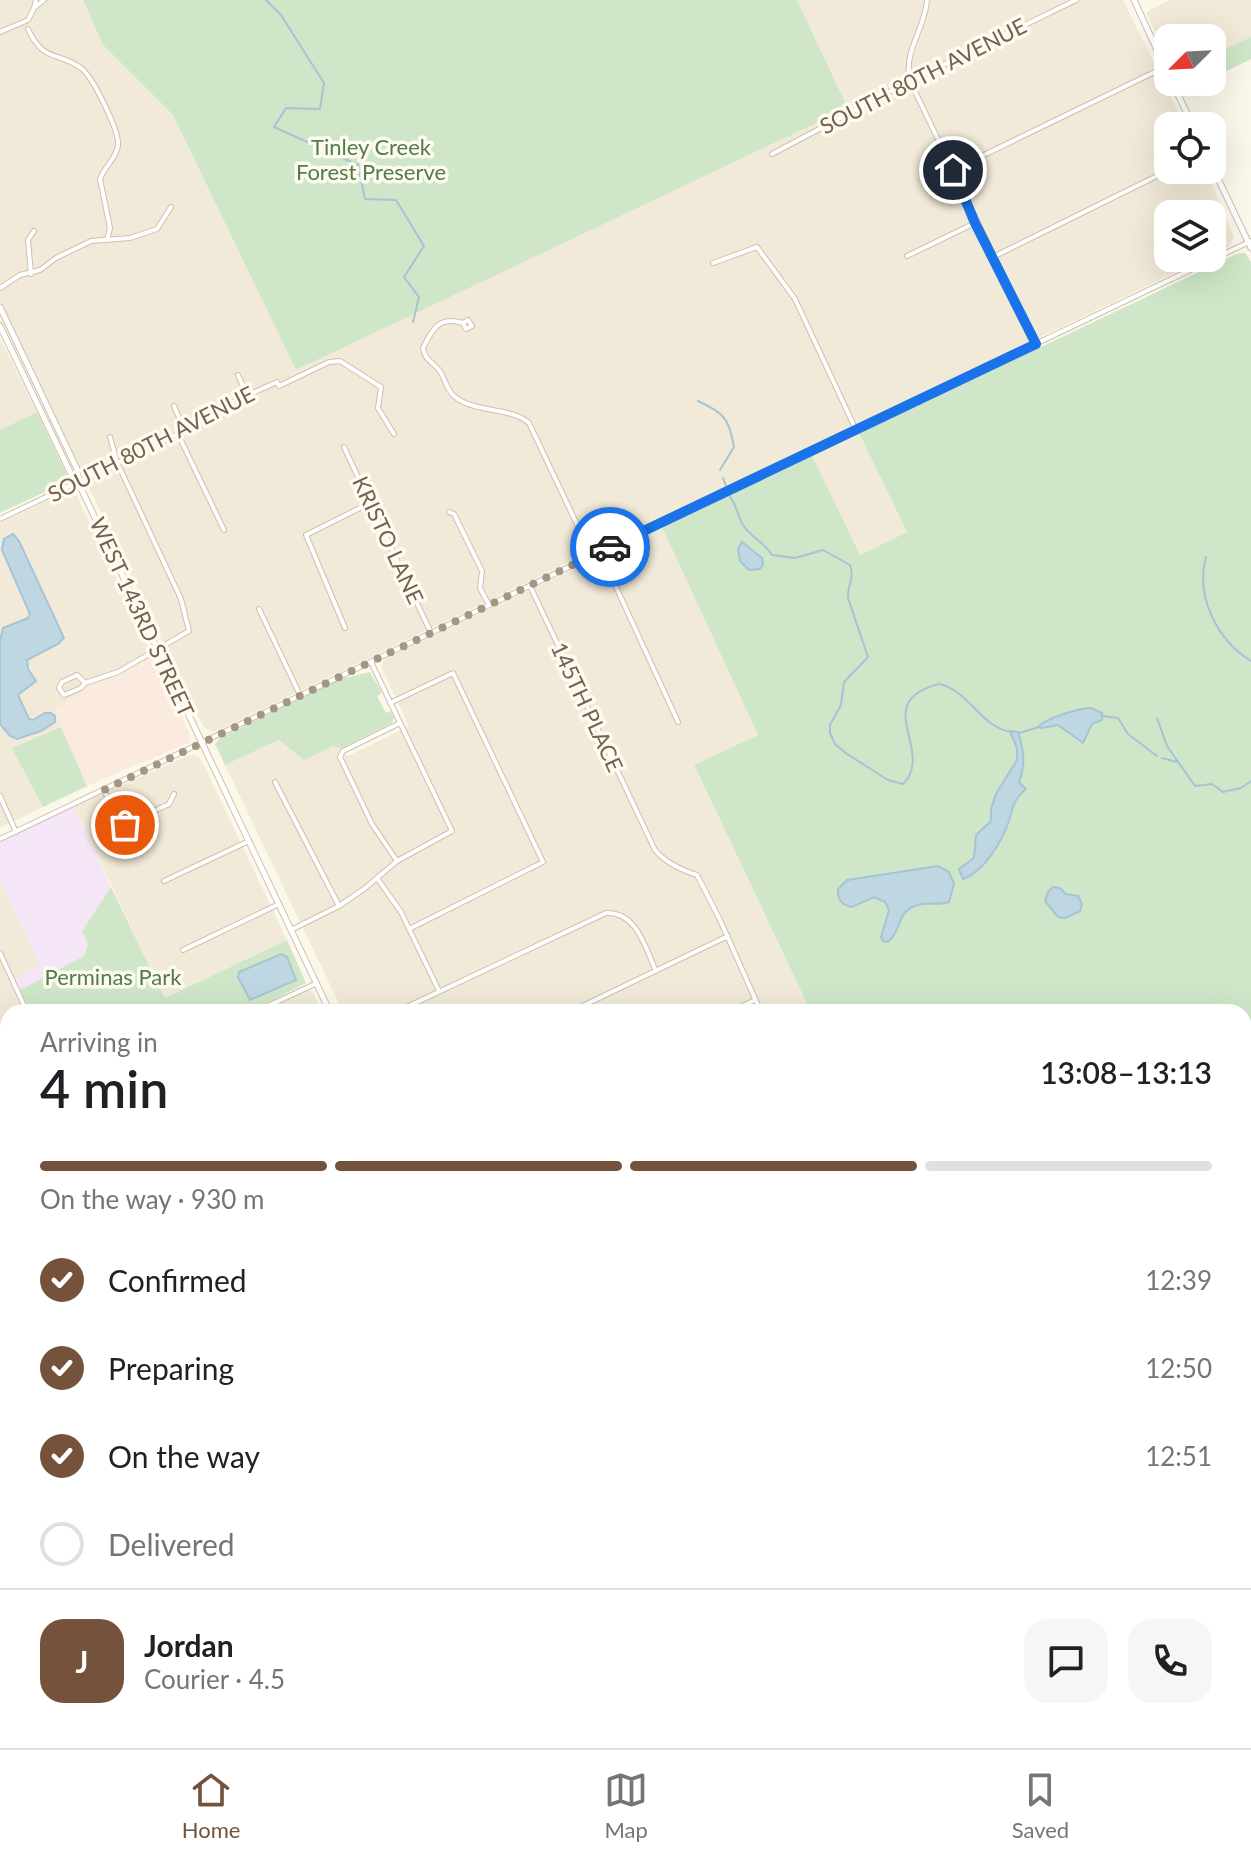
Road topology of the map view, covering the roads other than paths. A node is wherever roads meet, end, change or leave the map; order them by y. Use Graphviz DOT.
graph roads {
  1 [pos="36,0"];
  2 [pos="44,0"];
  3 [pos="927,0"];
  4 [pos="1076,0"];
  5 [pos="1134,0"];
  6 [pos="34,8"];
  7 [pos="28,29"];
  8 [pos="0,32"];
  9 [pos="1154,44"];
  10 [pos="1154,76"];
  11 [pos="910,81"];
  12 [pos="772,154"];
  13 [pos="953,170"];
  14 [pos="1154,177"];
  15 [pos="1221,184"];
  16 [pos="171,207"];
  17 [pos="975,223"];
  18 [pos="34,231"];
  19 [pos="107,240"];
  20 [pos="1250,244"];
  21 [pos="907,256"];
  22 [pos="993,257"];
  23 [pos="713,263"];
  24 [pos="31,274"];
  25 [pos="0,288"];
  26 [pos="0,307"];
  27 [pos="463,323"];
  28 [pos="0,326"];
  29 [pos="1036,344"];
  30 [pos="238,375"];
  31 [pos="247,395"];
  32 [pos="174,406"];
  33 [pos="184,429"];
  34 [pos="856,430"];
  35 [pos="178,434"];
  36 [pos="394,434"];
  37 [pos="110,437"];
  38 [pos="344,447"];
  39 [pos="117,462"];
  40 [pos="78,482"];
  41 [pos="370,503"];
  42 [pos="449,512"];
  43 [pos="0,519"];
  44 [pos="224,530"];
  45 [pos="600,552"];
  46 [pos="592,556"];
  47 [pos="530,586"];
  48 [pos="489,605"];
  49 [pos="259,609"];
  50 [pos="345,628"];
  51 [pos="431,633"];
  52 [pos="157,649"];
  53 [pos="371,662"];
  54 [pos="85,683"];
  55 [pos="300,695"];
  56 [pos="390,703"];
  57 [pos="678,722"];
  58 [pos="400,723"];
  59 [pos="202,743"];
  60 [pos="275,782"];
  61 [pos="104,790"];
  62 [pos="174,794"];
  63 [pos="0,796"];
  64 [pos="16,832"];
  65 [pos="0,839"];
  66 [pos="249,841"];
  67 [pos="397,861"];
  68 [pos="376,878"];
  69 [pos="164,881"];
  70 [pos="279,904"];
  71 [pos="339,906"];
  72 [pos="409,929"];
  73 [pos="291,930"];
  74 [pos="728,936"];
  75 [pos="183,950"];
  76 [pos="0,953"];
  77 [pos="656,971"];
  78 [pos="317,983"];
  79 [pos="439,991"];
  80 [pos="755,1000"];
  81 [pos="276,1002"];
  82 [pos="23,1004"];
  83 [pos="272,1004"];
  84 [pos="326,1004"];
  85 [pos="412,1004"];
  86 [pos="587,1004"];
  87 [pos="747,1004"];
  88 [pos="757,1004"];
  1 -- 6 [label="street"];
  2 -- 6 [label="street"];
  3 -- 11 [label="street"];
  4 -- 11 [label="street, SOUTH 80TH AVENUE"];
  5 -- 9 [label="main road"];
  6 -- 8 [label="street"];
  7 -- 19 [label="street"];
  10 -- 13 [label="street"];
  11 -- 12 [label="street, SOUTH 80TH AVENUE"];
  11 -- 13 [label="street"];
  13 -- 17 [label="street"];
  14 -- 22 [label="street"];
  15 -- 20 [label="main road"];
  16 -- 19 [label="street"];
  17 -- 21 [label="street"];
  17 -- 22 [label="street"];
  18 -- 24 [label="street"];
  19 -- 24 [label="street"];
  20 -- 29 [label="street"];
  22 -- 29 [label="street"];
  23 -- 34 [label="street"];
  24 -- 25 [label="street"];
  26 -- 40 [label="main road, WEST 143RD STREET"];
  27 -- 46 [label="street"];
  28 -- 40 [label="main road, WEST 143RD STREET"];
  29 -- 34 [label="street"];
  30 -- 31 [label="street"];
  31 -- 33 [label="street, SOUTH 80TH AVENUE"];
  31 -- 36 [label="street, SOUTH 80TH AVENUE"];
  32 -- 33 [label="street"];
  33 -- 35 [label="street, SOUTH 80TH AVENUE"];
  34 -- 45 [label="street"];
  35 -- 39 [label="street, SOUTH 80TH AVENUE"];
  35 -- 44 [label="street"];
  37 -- 39 [label="street"];
  38 -- 41 [label="street, KRISTO LANE"];
  39 -- 40 [label="street, SOUTH 80TH AVENUE"];
  39 -- 52 [label="street"];
  40 -- 43 [label="street, SOUTH 80TH AVENUE"];
  40 -- 52 [label="main road, WEST 143RD STREET"];
  41 -- 50 [label="street"];
  41 -- 51 [label="street, KRISTO LANE"];
  42 -- 48 [label="street"];
  45 -- 46 [label="street"];
  45 -- 57 [label="street"];
  46 -- 47 [label="street"];
  47 -- 48 [label="street"];
  47 -- 74 [label="street, 145TH PLACE"];
  48 -- 51 [label="street"];
  49 -- 55 [label="street"];
  51 -- 53 [label="street"];
  52 -- 54 [label="street"];
  52 -- 59 [label="main road, WEST 143RD STREET"];
  53 -- 55 [label="street"];
  53 -- 56 [label="street"];
  54 -- 54 [label="street"];
  55 -- 59 [label="street"];
  56 -- 58 [label="street"];
  56 -- 72 [label="street"];
  58 -- 67 [label="street"];
  58 -- 67 [label="street"];
  59 -- 61 [label="street"];
  59 -- 66 [label="main road, WEST 143RD STREET"];
  60 -- 71 [label="street"];
  61 -- 62 [label="street"];
  61 -- 64 [label="street"];
  63 -- 64 [label="street"];
  64 -- 65 [label="street"];
  66 -- 69 [label="street"];
  66 -- 70 [label="main road, WEST 143RD STREET"];
  67 -- 68 [label="street"];
  68 -- 71 [label="street"];
  68 -- 72 [label="street"];
  70 -- 73 [label="main road, WEST 143RD STREET"];
  70 -- 75 [label="street"];
  71 -- 73 [label="street"];
  72 -- 79 [label="street"];
  73 -- 78 [label="main road, WEST 143RD STREET"];
  74 -- 77 [label="street"];
  74 -- 80 [label="street, 145TH PLACE"];
  76 -- 82 [label="street"];
  77 -- 79 [label="street"];
  77 -- 86 [label="street"];
  78 -- 81 [label="street"];
  78 -- 84 [label="main road, WEST 143RD STREET"];
  79 -- 85 [label="street"];
  80 -- 87 [label="street"];
  80 -- 88 [label="street, 145TH PLACE"];
  81 -- 83 [label="street"];
}
